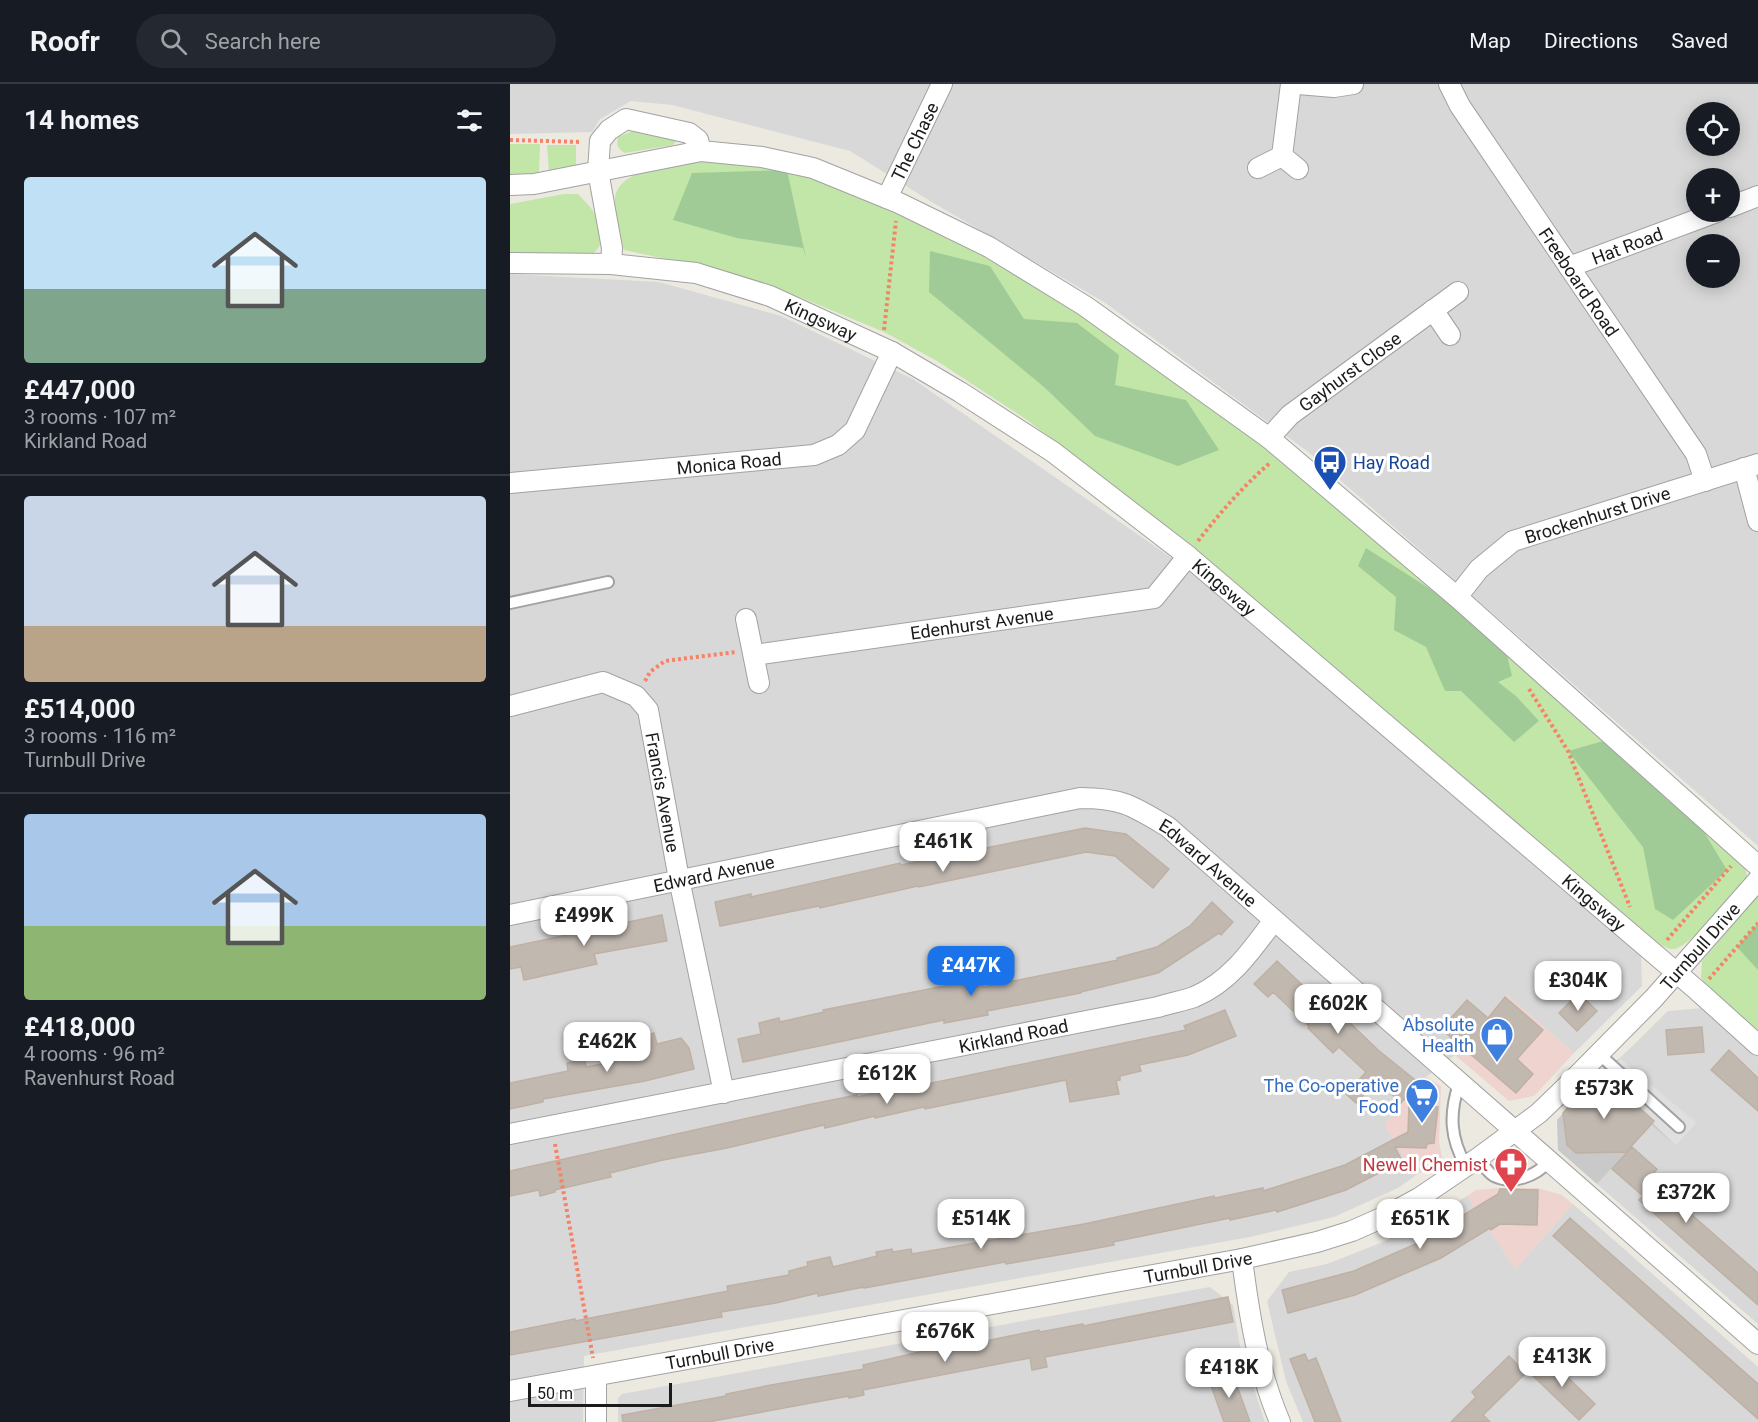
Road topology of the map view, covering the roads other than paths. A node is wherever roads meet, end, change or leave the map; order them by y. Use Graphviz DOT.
graph roads {
  1 [pos="942,84"];
  2 [pos="1291,84"];
  3 [pos="1298,84"];
  4 [pos="1353,84"];
  5 [pos="1449,84"];
  6 [pos="701,151"];
  7 [pos="1282,156"];
  8 [pos="1258,168"];
  9 [pos="1298,169"];
  10 [pos="598,171"];
  11 [pos="510,185"];
  12 [pos="1758,196"];
  13 [pos="893,201"];
  14 [pos="1740,203"];
  15 [pos="1690,222"];
  16 [pos="510,263"];
  17 [pos="611,264"];
  18 [pos="1569,267"];
  19 [pos="1458,292"];
  20 [pos="1433,310"];
  21 [pos="1450,335"];
  22 [pos="885,349"];
  23 [pos="1269,438"];
  24 [pos="1751,466"];
  25 [pos="1705,481"];
  26 [pos="510,483"];
  27 [pos="1758,521"];
  28 [pos="1188,556"];
  29 [pos="608,582"];
  30 [pos="1456,597"];
  31 [pos="510,603"];
  32 [pos="746,619"];
  33 [pos="754,655"];
  34 [pos="759,683"];
  35 [pos="510,706"];
  36 [pos="1751,860"];
  37 [pos="679,879"];
  38 [pos="1758,880"];
  39 [pos="510,915"];
  40 [pos="1274,920"];
  41 [pos="1676,974"];
  42 [pos="1758,1045"];
  43 [pos="1599,1054"];
  44 [pos="1459,1084"];
  45 [pos="724,1092"];
  46 [pos="1679,1127"];
  47 [pos="1515,1131"];
  48 [pos="510,1134"];
  49 [pos="1472,1162"];
  50 [pos="1548,1162"];
  51 [pos="1242,1260"];
  52 [pos="1758,1344"];
  53 [pos="596,1376"];
  54 [pos="510,1391"];
  55 [pos="596,1422"];
  56 [pos="1280,1422"];
  1 -- 13 [label="street, The Chase"];
  2 -- 7 [label="street"];
  3 -- 4 [label="street"];
  5 -- 18 [label="street, Freeboard Road"];
  6 -- 10 [label="street"];
  6 -- 10 [label="street"];
  6 -- 13 [label="street"];
  7 -- 8 [label="street"];
  7 -- 9 [label="street"];
  10 -- 11 [label="street"];
  10 -- 17 [label="street"];
  12 -- 14 [label="street"];
  13 -- 23 [label="street"];
  15 -- 18 [label="street, Hat Road"];
  16 -- 17 [label="street, Kingsway"];
  17 -- 22 [label="street, Kingsway"];
  18 -- 25 [label="street, Freeboard Road"];
  19 -- 20 [label="street, Gayhurst Close"];
  20 -- 21 [label="street"];
  20 -- 23 [label="street, Gayhurst Close"];
  22 -- 26 [label="street, Monica Road"];
  22 -- 28 [label="street, Kingsway"];
  23 -- 30 [label="street"];
  24 -- 25 [label="street, Brockenhurst Drive"];
  24 -- 27 [label="street"];
  25 -- 30 [label="street, Brockenhurst Drive"];
  28 -- 33 [label="street, Edenhurst Avenue"];
  28 -- 41 [label="street, Kingsway"];
  29 -- 31 [label="lane"];
  30 -- 36 [label="street"];
  32 -- 33 [label="street"];
  33 -- 34 [label="street"];
  35 -- 37 [label="street, Francis Avenue"];
  37 -- 39 [label="street, Edward Avenue"];
  37 -- 40 [label="street, Edward Avenue"];
  37 -- 45 [label="street, Francis Avenue"];
  38 -- 41 [label="street, Turnbull Drive"];
  40 -- 44 [label="street, Edward Avenue"];
  40 -- 45 [label="street, Kirkland Road"];
  41 -- 42 [label="street, Kingsway"];
  41 -- 43 [label="street, Turnbull Drive"];
  43 -- 46 [label="lane"];
  43 -- 47 [label="street, Turnbull Drive"];
  44 -- 47 [label="street, Edward Avenue"];
  44 -- 49 [label="lane"];
  45 -- 48 [label="street, Kirkland Road"];
  47 -- 49 [label="street, Turnbull Drive"];
  47 -- 50 [label="street, Edward Avenue"];
  49 -- 50 [label="lane"];
  49 -- 51 [label="street, Turnbull Drive"];
  50 -- 52 [label="street, Edward Avenue"];
  51 -- 53 [label="street, Turnbull Drive"];
  51 -- 56 [label="street"];
  53 -- 54 [label="street, Turnbull Drive"];
  53 -- 55 [label="street"];
}
